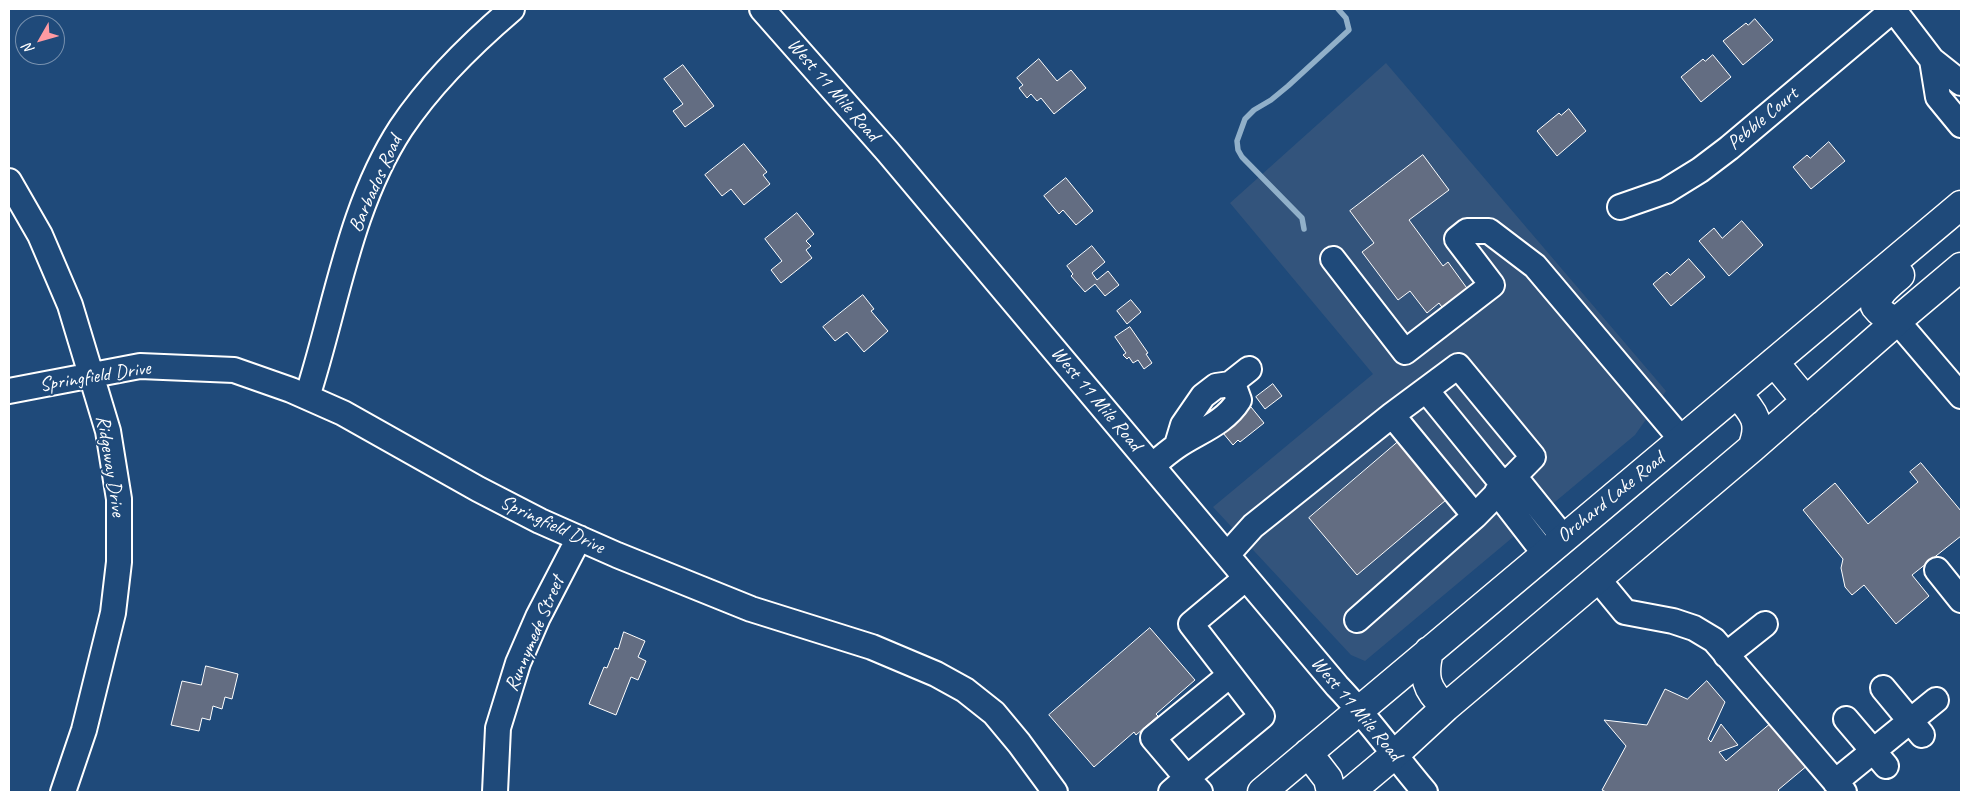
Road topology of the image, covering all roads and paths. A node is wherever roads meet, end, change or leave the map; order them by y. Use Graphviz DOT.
graph roads {
  1 [pos="512,9"];
  2 [pos="762,9"];
  3 [pos="1894,9"];
  4 [pos="1932,60"];
  5 [pos="1961,83"];
  6 [pos="1961,126"];
  7 [pos="9,181"];
  8 [pos="1961,205"];
  9 [pos="1620,207"];
  10 [pos="1961,225"];
  11 [pos="1333,259"];
  12 [pos="1961,267"];
  13 [pos="1897,321"];
  14 [pos="1774,362"];
  15 [pos="1249,369"];
  16 [pos="92,375"];
  17 [pos="1426,390"];
  18 [pos="9,391"];
  19 [pos="1737,394"];
  20 [pos="1961,396"];
  21 [pos="307,397"];
  22 [pos="1806,401"];
  23 [pos="1392,415"];
  24 [pos="1682,440"];
  25 [pos="1752,448"];
  26 [pos="1152,466"];
  27 [pos="1505,485"];
  28 [pos="1475,516"];
  29 [pos="579,538"];
  30 [pos="1554,546"];
  31 [pos="1227,555"];
  32 [pos="1937,570"];
  33 [pos="1246,578"];
  34 [pos="1596,578"];
  35 [pos="1961,600"];
  36 [pos="1357,620"];
  37 [pos="1765,624"];
  38 [pos="1429,651"];
  39 [pos="1726,655"];
  40 [pos="1230,674"];
  41 [pos="1883,688"];
  42 [pos="1936,700"];
  43 [pos="1446,707"];
  44 [pos="1360,709"];
  45 [pos="1846,719"];
  46 [pos="1916,728"];
  47 [pos="1308,753"];
  48 [pos="1394,755"];
  49 [pos="1879,758"];
  50 [pos="1840,787"];
  51 [pos="1186,788"];
  52 [pos="63,792"];
  53 [pos="495,792"];
  54 [pos="1055,792"];
  55 [pos="1262,792"];
  56 [pos="1331,792"];
  57 [pos="1350,792"];
  58 [pos="1425,792"];
  1 -- 21 [label="street, Barbados Road"];
  2 -- 26 [label="street, West 11 Mile Road"];
  3 -- 4 [label="street"];
  3 -- 9 [label="street, Pebble Court"];
  4 -- 5 [label="street"];
  4 -- 6 [label="street"];
  7 -- 16 [label="street, Ridgeway Drive"];
  8 -- 14 [label="main road, Orchard Lake Road"];
  10 -- 13 [label="main road"];
  11 -- 24 [label="street"];
  12 -- 13 [label="main road"];
  13 -- 20 [label="street"];
  13 -- 22 [label="main road"];
  14 -- 19 [label="main road, Orchard Lake Road"];
  14 -- 22 [label="main road"];
  15 -- 26 [label="street"];
  16 -- 18 [label="street, Springfield Drive"];
  16 -- 21 [label="street, Springfield Drive"];
  16 -- 52 [label="street, Ridgeway Drive"];
  17 -- 23 [label="street"];
  17 -- 27 [label="street"];
  17 -- 27 [label="street"];
  19 -- 24 [label="main road, Orchard Lake Road"];
  19 -- 25 [label="main road"];
  21 -- 29 [label="street, Springfield Drive"];
  22 -- 25 [label="main road"];
  23 -- 28 [label="street"];
  23 -- 31 [label="street"];
  24 -- 30 [label="main road, Orchard Lake Road"];
  25 -- 34 [label="main road"];
  26 -- 31 [label="street, West 11 Mile Road"];
  27 -- 28 [label="street"];
  27 -- 30 [label="street"];
  28 -- 36 [label="street"];
  29 -- 53 [label="street, Runnymede Street"];
  29 -- 54 [label="street, Springfield Drive"];
  30 -- 38 [label="main road, Orchard Lake Road"];
  31 -- 33 [label="street, West 11 Mile Road"];
  32 -- 35 [label="street"];
  33 -- 40 [label="street"];
  33 -- 44 [label="street, West 11 Mile Road"];
  34 -- 39 [label="street"];
  34 -- 43 [label="main road"];
  37 -- 39 [label="street"];
  38 -- 43 [label="main road"];
  38 -- 44 [label="main road, Orchard Lake Road"];
  39 -- 50 [label="street"];
  40 -- 51 [label="street"];
  40 -- 51 [label="street"];
  41 -- 46 [label="street"];
  42 -- 46 [label="street"];
  43 -- 48 [label="main road"];
  44 -- 47 [label="main road, Orchard Lake Road"];
  44 -- 48 [label="street, West 11 Mile Road"];
  45 -- 49 [label="street"];
  46 -- 49 [label="street"];
  47 -- 55 [label="main road, Orchard Lake Road"];
  47 -- 56 [label="main road"];
  48 -- 57 [label="main road"];
  48 -- 58 [label="street, West 11 Mile Road"];
  49 -- 50 [label="street"];
}
